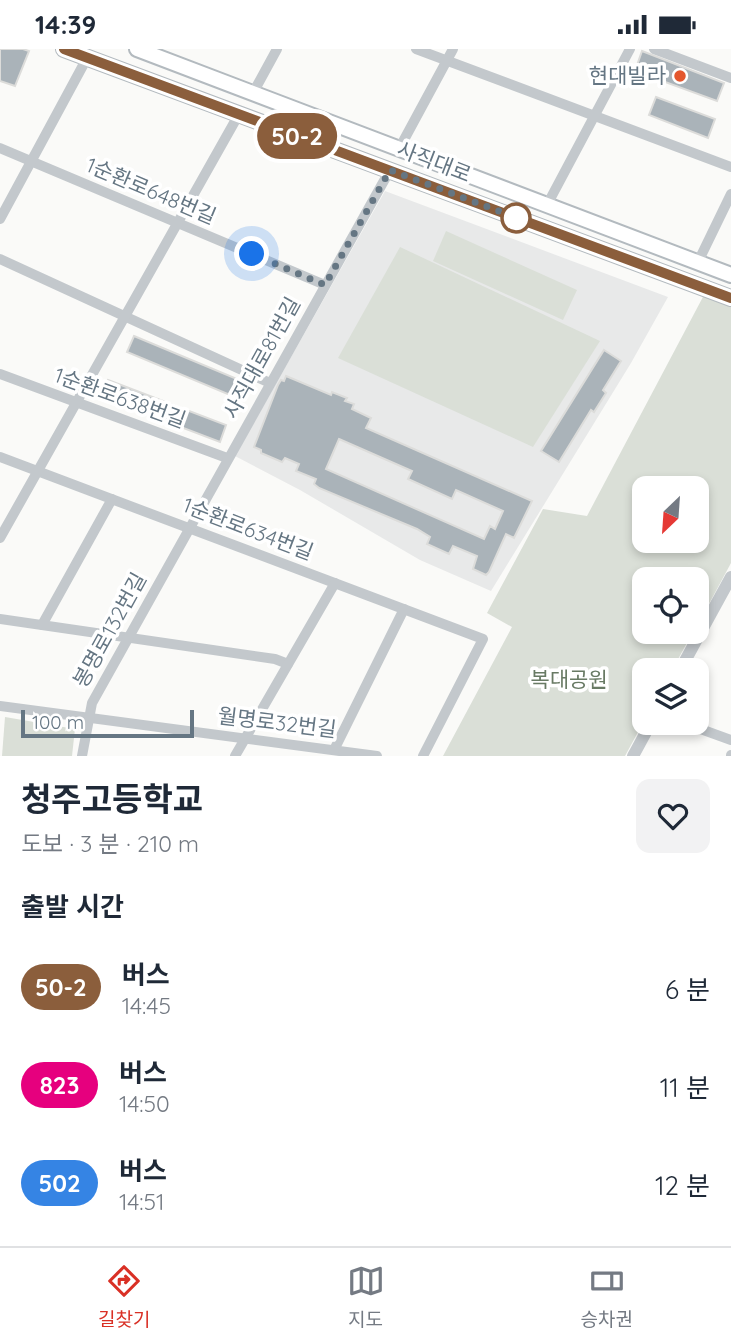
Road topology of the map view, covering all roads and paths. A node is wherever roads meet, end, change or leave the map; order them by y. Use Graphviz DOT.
graph roads {
  1 [pos="64,49"];
  2 [pos="137,49"];
  3 [pos="277,49"];
  4 [pos="416,49"];
  5 [pos="453,49"];
  6 [pos="630,49"];
  7 [pos="654,49"];
  8 [pos="87,58"];
  9 [pos="447,60"];
  10 [pos="731,78"];
  11 [pos="253,93"];
  12 [pos="239,114"];
  13 [pos="594,114"];
  14 [pos="0,148"];
  15 [pos="399,149"];
  16 [pos="31,162"];
  17 [pos="731,167"];
  18 [pos="390,170"];
  19 [pos="731,194"];
  20 [pos="547,205"];
  21 [pos="0,219"];
  22 [pos="178,223"];
  23 [pos="0,259"];
  24 [pos="698,263"];
  25 [pos="731,275"];
  26 [pos="325,285"];
  27 [pos="731,299"];
  28 [pos="125,316"];
  29 [pos="0,374"];
  30 [pos="270,383"];
  31 [pos="76,402"];
  32 [pos="0,457"];
  33 [pos="228,459"];
  34 [pos="37,470"];
  35 [pos="112,499"];
  36 [pos="188,528"];
  37 [pos="0,538"];
  38 [pos="731,577"];
  39 [pos="335,583"];
  40 [pos="404,609"];
  41 [pos="0,619"];
  42 [pos="42,625"];
  43 [pos="127,638"];
  44 [pos="687,658"];
  45 [pos="288,664"];
  46 [pos="0,706"];
  47 [pos="89,719"];
  48 [pos="709,732"];
  49 [pos="644,735"];
  50 [pos="246,739"];
  51 [pos="731,740"];
  52 [pos="334,750"];
  53 [pos="82,756"];
  54 [pos="235,756"];
  55 [pos="377,756"];
  56 [pos="423,756"];
  57 [pos="633,756"];
  1 -- 8 [label="main road, 사직대로"];
  2 -- 11 [label="main road, 사직대로"];
  3 -- 11 [label="street"];
  4 -- 9 [label="street"];
  5 -- 9 [label="street"];
  6 -- 13 [label="street"];
  7 -- 10 [label="street"];
  8 -- 12 [label="main road, 사직대로"];
  8 -- 16 [label="street"];
  9 -- 13 [label="street"];
  9 -- 15 [label="street"];
  11 -- 15 [label="main road, 사직대로"];
  12 -- 18 [label="main road, 사직대로"];
  12 -- 22 [label="street"];
  13 -- 17 [label="street"];
  13 -- 20 [label="street"];
  14 -- 16 [label="street, 1순환로648번길"];
  15 -- 20 [label="main road, 사직대로"];
  16 -- 21 [label="street"];
  16 -- 22 [label="street, 1순환로648번길"];
  18 -- 26 [label="street, 사직대로81번길"];
  18 -- 27 [label="main road, 사직대로"];
  19 -- 24 [label="street"];
  20 -- 24 [label="main road, 사직대로"];
  22 -- 26 [label="street, 1순환로648번길"];
  22 -- 28 [label="street"];
  23 -- 28 [label="street"];
  24 -- 25 [label="main road, 사직대로"];
  26 -- 30 [label="street, 사직대로81번길"];
  28 -- 30 [label="street"];
  28 -- 31 [label="street"];
  29 -- 31 [label="street, 1순환로638번길"];
  30 -- 33 [label="street, 사직대로81번길"];
  31 -- 33 [label="street, 1순환로638번길"];
  31 -- 34 [label="street"];
  32 -- 34 [label="street, 1순환로634번길"];
  33 -- 36 [label="street, 사직대로81번길"];
  34 -- 35 [label="street, 1순환로634번길"];
  34 -- 37 [label="street"];
  35 -- 36 [label="street, 1순환로634번길"];
  35 -- 42 [label="street"];
  36 -- 39 [label="street, 1순환로634번길"];
  36 -- 43 [label="street, 봉명로132번길"];
  38 -- 44 [label="street"];
  39 -- 40 [label="street, 1순환로634번길"];
  39 -- 45 [label="street"];
  40 -- 52 [label="street"];
  40 -- 56 [label="street, 1순환로634번길"];
  41 -- 42 [label="street"];
  42 -- 43 [label="street"];
  43 -- 45 [label="street"];
  43 -- 47 [label="street, 봉명로132번길"];
  45 -- 50 [label="street"];
  46 -- 47 [label="street, 월명로32번길"];
  47 -- 50 [label="street, 월명로32번길"];
  47 -- 53 [label="street, 봉명로132번길"];
  48 -- 51 [label="street"];
  49 -- 57 [label="street"];
  50 -- 52 [label="street, 월명로32번길"];
  50 -- 54 [label="street"];
  52 -- 55 [label="street, 월명로32번길"];
}
